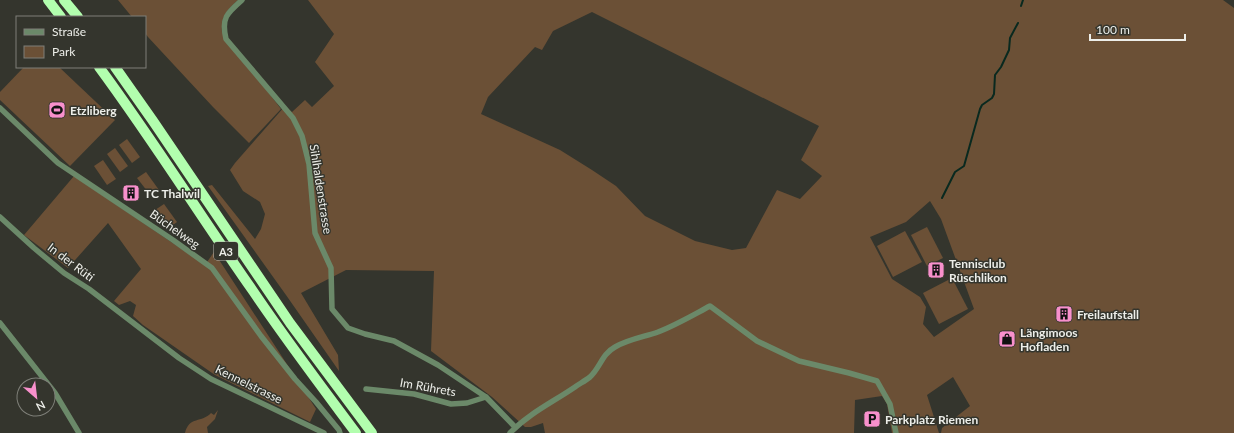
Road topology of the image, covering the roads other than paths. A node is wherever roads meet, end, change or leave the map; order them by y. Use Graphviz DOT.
graph roads {
  1 [pos="48,0"];
  2 [pos="64,0"];
  3 [pos="242,0"];
  4 [pos="60,16"];
  5 [pos="77,16"];
  6 [pos="100,68"];
  7 [pos="116,68"];
  8 [pos="0,108"];
  9 [pos="0,217"];
  10 [pos="0,323"];
  11 [pos="168,350"];
  12 [pos="366,389"];
  13 [pos="486,397"];
  14 [pos="515,427"];
  15 [pos="79,433"];
  16 [pos="324,433"];
  17 [pos="340,433"];
  18 [pos="356,433"];
  19 [pos="372,433"];
  20 [pos="510,433"];
  21 [pos="896,433"];
  1 -- 4 [label="highway"];
  2 -- 5 [label="highway"];
  3 -- 13 [label="street, Sihlhaldenstrasse"];
  6 -- 18 [label="highway, A3"];
  7 -- 19 [label="highway, A3"];
  8 -- 17 [label="street, Büchelweg"];
  9 -- 11 [label="street, In der Rüti"];
  10 -- 15 [label="street"];
  11 -- 16 [label="street, Kennelstrasse"];
  12 -- 13 [label="street, Im Rührets"];
  13 -- 14 [label="street, Sihlhaldenstrasse"];
  14 -- 20 [label="street"];
  14 -- 21 [label="street"];
}
